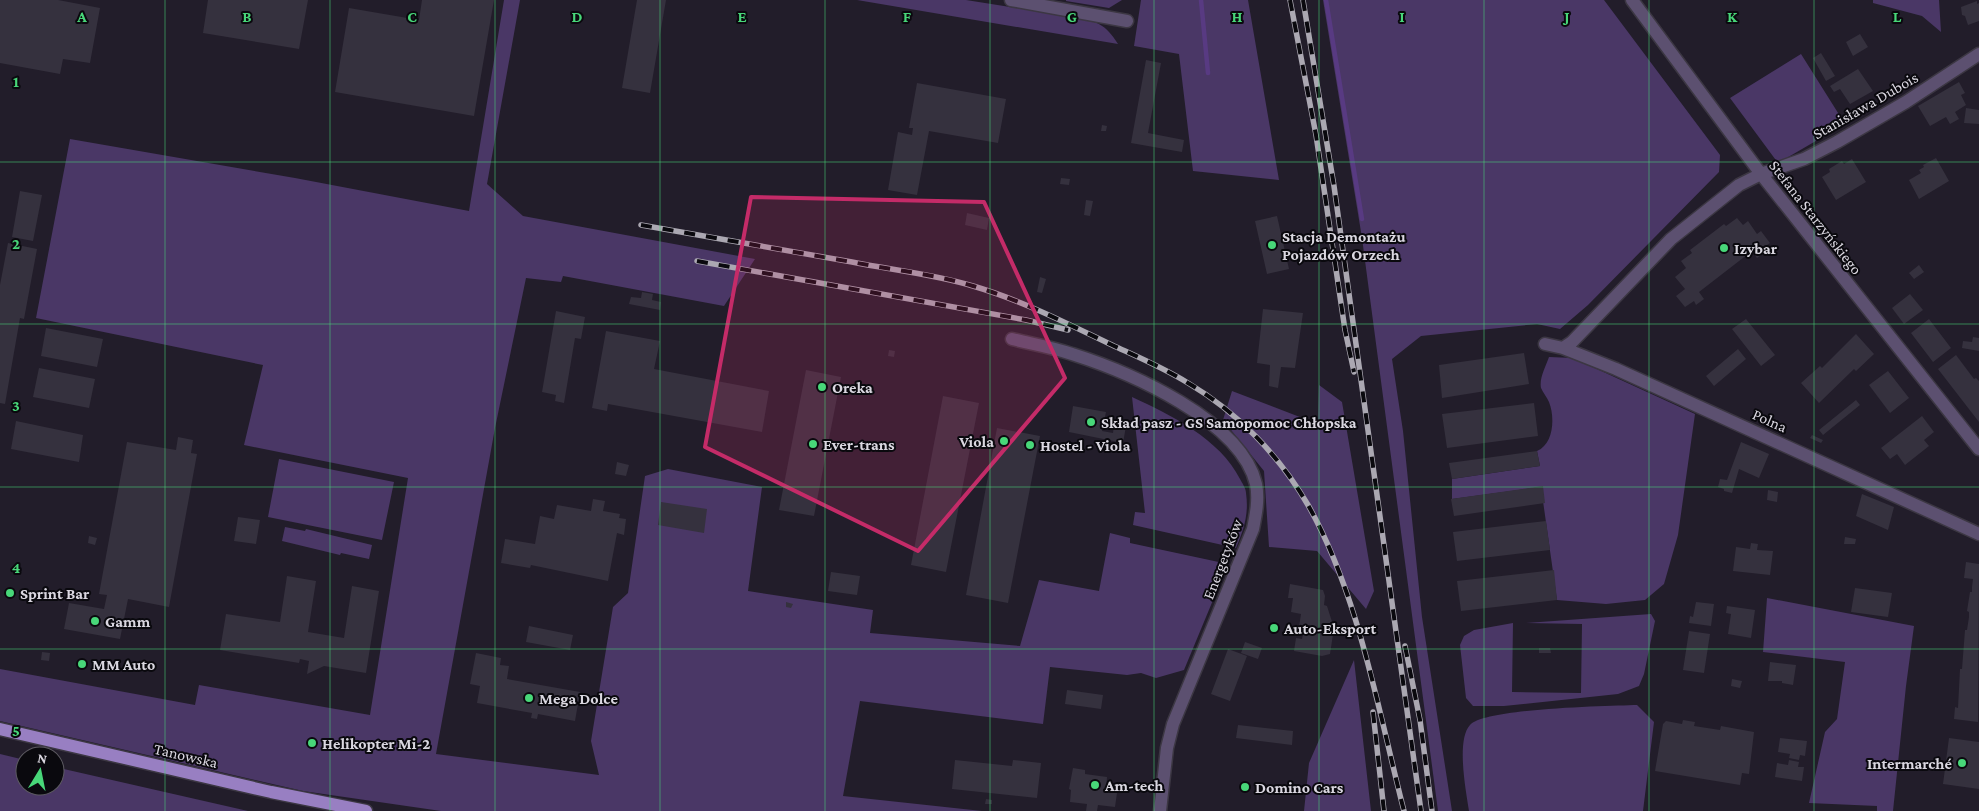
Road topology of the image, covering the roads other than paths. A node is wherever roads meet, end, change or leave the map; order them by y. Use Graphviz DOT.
graph roads {
  1 [pos="1011,0"];
  2 [pos="1632,0"];
  3 [pos="1127,21"];
  4 [pos="1979,54"];
  5 [pos="1761,174"];
  6 [pos="1012,339"];
  7 [pos="1545,344"];
  8 [pos="1563,348"];
  9 [pos="1979,449"];
  10 [pos="1979,534"];
  11 [pos="0,729"];
  12 [pos="366,811"];
  13 [pos="1160,811"];
  1 -- 3 [label="street"];
  2 -- 5 [label="street, Stefana Starzyńskiego"];
  4 -- 5 [label="street, Stanisława Dubois"];
  5 -- 8 [label="street, Stanisława Dubois"];
  5 -- 9 [label="street, Stefana Starzyńskiego"];
  6 -- 13 [label="street, Energetyków"];
  7 -- 8 [label="street, Polna"];
  8 -- 10 [label="street, Polna"];
  11 -- 12 [label="main road, Tanowska"];
}
